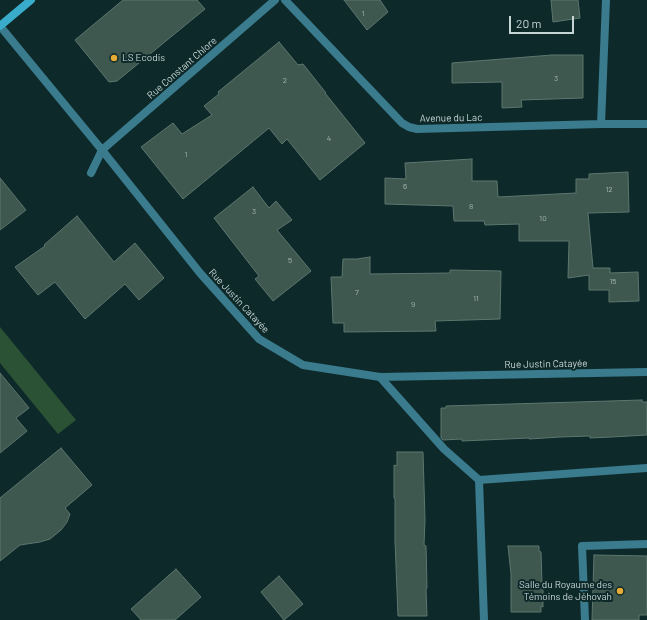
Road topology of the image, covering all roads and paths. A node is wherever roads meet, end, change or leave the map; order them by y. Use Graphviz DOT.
graph roads {
  1 [pos="31,0"];
  2 [pos="275,0"];
  3 [pos="285,0"];
  4 [pos="606,0"];
  5 [pos="0,26"];
  6 [pos="601,124"];
  7 [pos="647,124"];
  8 [pos="102,150"];
  9 [pos="91,173"];
  10 [pos="647,372"];
  11 [pos="380,377"];
  12 [pos="647,468"];
  13 [pos="479,480"];
  14 [pos="647,544"];
  15 [pos="484,620"];
  16 [pos="585,620"];
  1 -- 5 [label="main road"];
  2 -- 8 [label="street, Rue Constant Chlore"];
  3 -- 6 [label="street, Avenue du Lac"];
  4 -- 6 [label="street"];
  5 -- 8 [label="street, Rue Justin Catayée"];
  6 -- 7 [label="street, Avenue du Lac"];
  8 -- 9 [label="street"];
  8 -- 11 [label="street, Rue Justin Catayée"];
  10 -- 11 [label="street, Rue Justin Catayée"];
  11 -- 13 [label="street"];
  12 -- 13 [label="street"];
  13 -- 15 [label="street"];
  14 -- 16 [label="street"];
}
